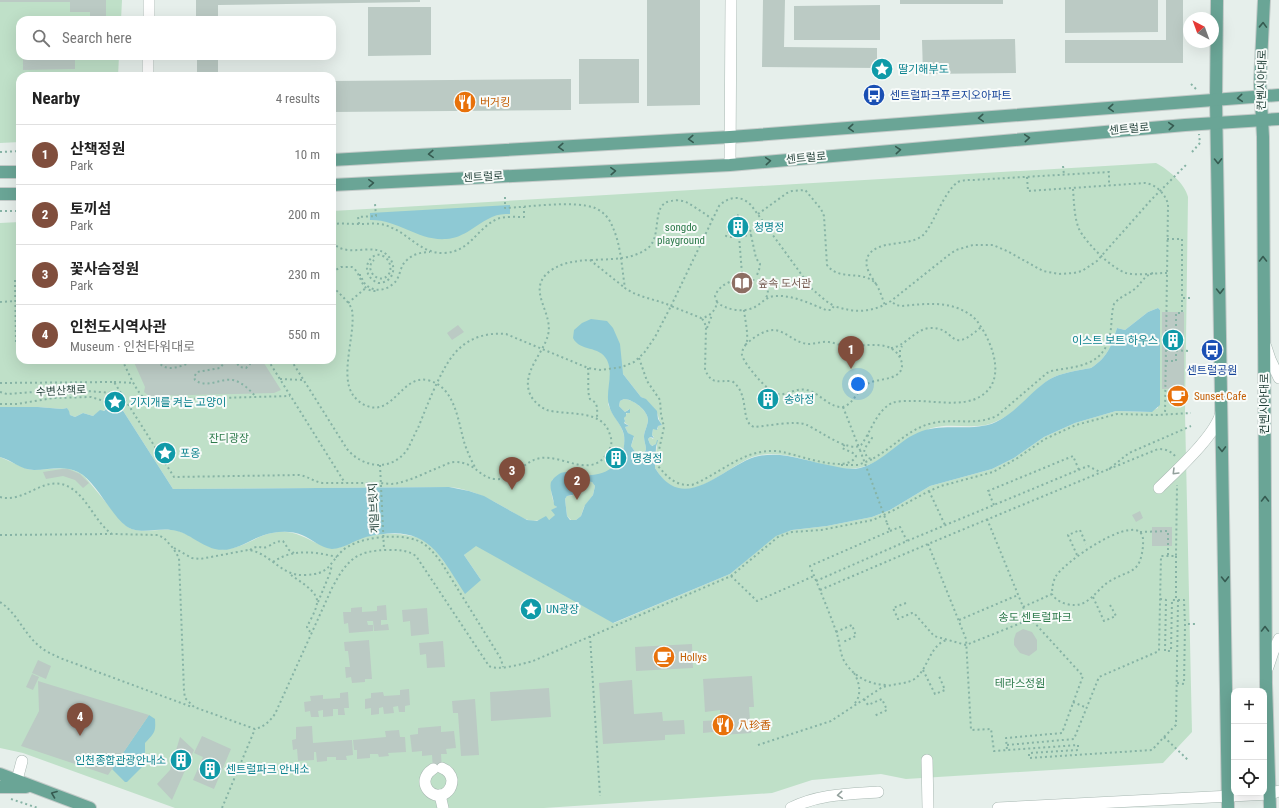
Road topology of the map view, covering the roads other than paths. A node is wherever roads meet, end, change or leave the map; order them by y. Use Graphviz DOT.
graph roads {
  1 [pos="149,0"];
  2 [pos="731,0"];
  3 [pos="1217,0"];
  4 [pos="1264,0"];
  5 [pos="149,16"];
  6 [pos="148,60"];
  7 [pos="148,72"];
  8 [pos="1279,95"];
  9 [pos="1260,96"];
  10 [pos="1216,100"];
  11 [pos="1279,119"];
  12 [pos="1261,120"];
  13 [pos="1217,122"];
  14 [pos="730,137"];
  15 [pos="336,160"];
  16 [pos="730,165"];
  17 [pos="0,172"];
  18 [pos="16,172"];
  19 [pos="336,185"];
  20 [pos="0,194"];
  21 [pos="16,194"];
  22 [pos="1264,327"];
  23 [pos="1279,378"];
  24 [pos="1222,408"];
  25 [pos="1159,488"];
  26 [pos="1279,639"];
  27 [pos="1266,684"];
  28 [pos="927,760"];
  29 [pos="22,761"];
  30 [pos="0,774"];
  31 [pos="17,780"];
  32 [pos="33,786"];
  33 [pos="0,787"];
  34 [pos="878,792"];
  35 [pos="1276,794"];
  36 [pos="440,795"];
  37 [pos="1228,802"];
  38 [pos="1110,805"];
  39 [pos="90,808"];
  40 [pos="438,808"];
  41 [pos="442,808"];
  42 [pos="791,808"];
  43 [pos="928,808"];
  44 [pos="998,808"];
  45 [pos="1003,808"];
  46 [pos="1270,808"];
  1 -- 5 [label="street"];
  2 -- 14 [label="street"];
  3 -- 10 [label="main road"];
  9 -- 4 [label="main road, 컨벤시아대로, one-way"];
  6 -- 7 [label="street"];
  8 -- 9 [label="main road, 센트럴로"];
  9 -- 10 [label="main road, 센트럴로, one-way"];
  9 -- 12 [label="main road, 컨벤시아대로"];
  10 -- 13 [label="main road"];
  10 -- 14 [label="main road, 센트럴로, one-way"];
  11 -- 12 [label="main road, 센트럴로"];
  12 -- 13 [label="main road, 센트럴로"];
  22 -- 12 [label="main road, 컨벤시아대로, one-way"];
  16 -- 13 [label="main road, 센트럴로, one-way"];
  13 -- 24 [label="main road, one-way"];
  14 -- 15 [label="main road, 센트럴로, one-way"];
  14 -- 16 [label="street"];
  19 -- 16 [label="main road, 센트럴로, one-way"];
  17 -- 18 [label="main road"];
  20 -- 21 [label="main road"];
  22 -- 23 [label="street"];
  27 -- 22 [label="main road, 컨벤시아대로, one-way"];
  24 -- 25 [label="street, one-way"];
  24 -- 37 [label="main road, one-way"];
  26 -- 27 [label="street"];
  27 -- 35 [label="main road, 컨벤시아대로"];
  28 -- 43 [label="street"];
  29 -- 31 [label="street"];
  30 -- 31 [label="main road"];
  31 -- 32 [label="main road"];
  32 -- 33 [label="main road"];
  39 -- 32 [label="main road, one-way"];
  34 -- 42 [label="street, one-way"];
  35 -- 37 [label="street"];
  35 -- 46 [label="main road, 컨벤시아대로"];
  36 -- 36 [label="street"];
  36 -- 40 [label="street"];
  36 -- 41 [label="street"];
  37 -- 38 [label="street"];
  38 -- 45 [label="street"];
  44 -- 45 [label="street"];
}
